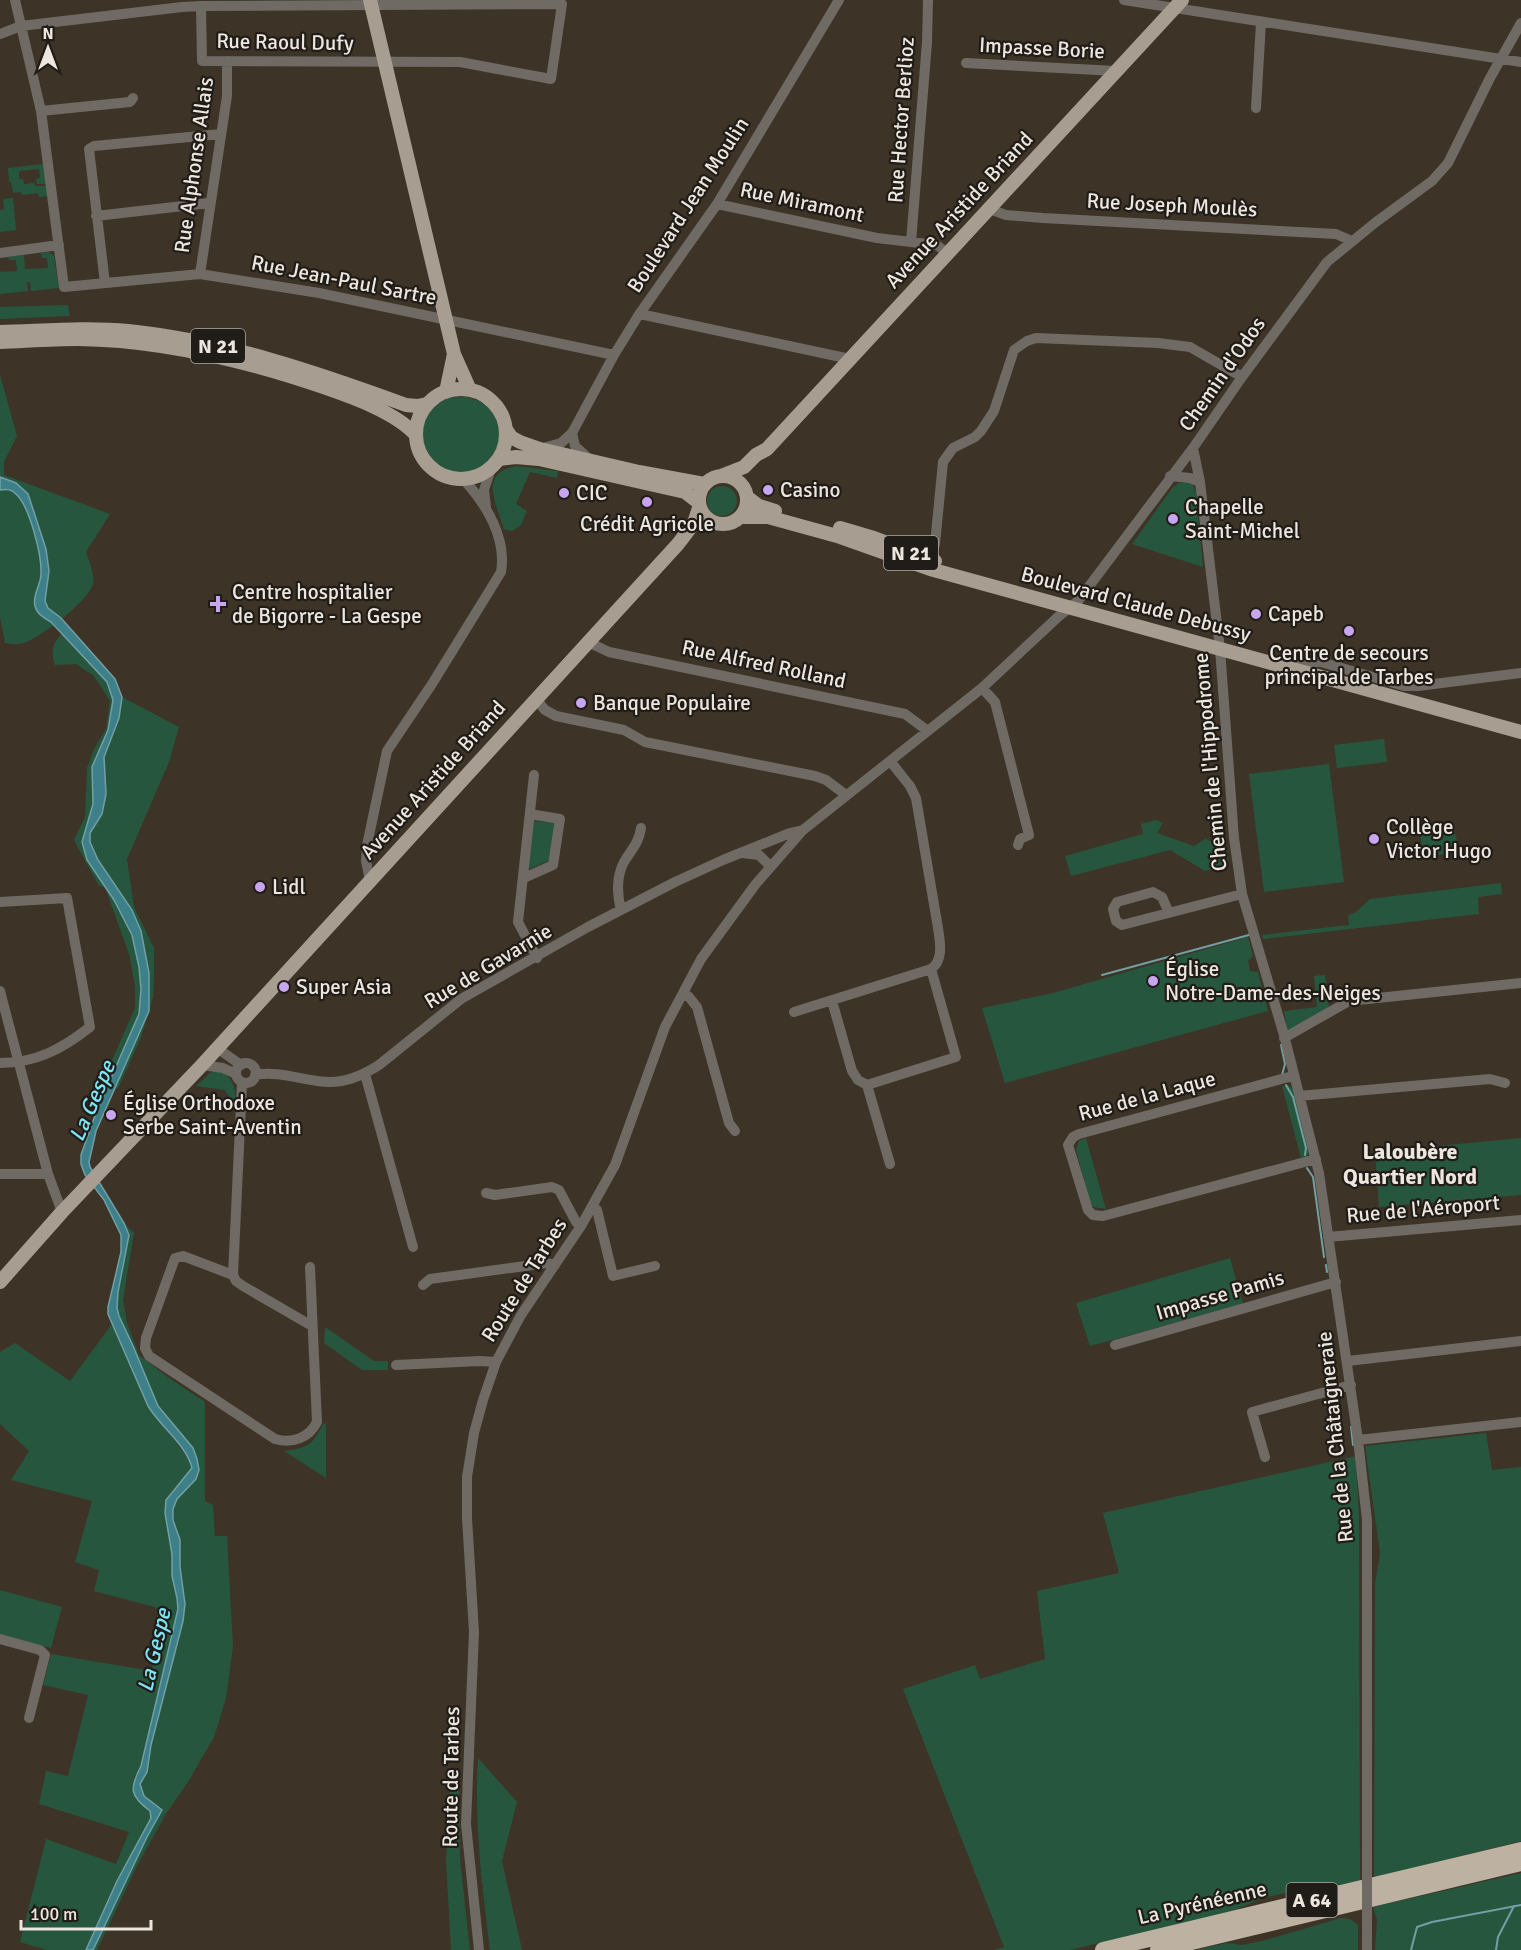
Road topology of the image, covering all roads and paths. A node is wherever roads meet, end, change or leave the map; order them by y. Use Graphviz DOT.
graph roads {
  1 [pos="15,0"];
  2 [pos="839,0"];
  3 [pos="928,0"];
  4 [pos="1124,0"];
  5 [pos="258,3"];
  6 [pos="371,3"];
  7 [pos="182,4"];
  8 [pos="1179,4"];
  9 [pos="201,6"];
  10 [pos="1261,22"];
  11 [pos="1521,23"];
  12 [pos="21,26"];
  13 [pos="0,34"];
  14 [pos="1502,58"];
  15 [pos="227,61"];
  16 [pos="385,62"];
  17 [pos="1521,62"];
  18 [pos="966,63"];
  19 [pos="1116,71"];
  20 [pos="133,98"];
  21 [pos="1256,108"];
  22 [pos="41,111"];
  23 [pos="220,134"];
  24 [pos="209,203"];
  25 [pos="717,204"];
  26 [pos="989,209"];
  27 [pos="96,216"];
  28 [pos="1352,241"];
  29 [pos="911,242"];
  30 [pos="59,245"];
  31 [pos="0,253"];
  32 [pos="948,254"];
  33 [pos="200,274"];
  34 [pos="105,283"];
  35 [pos="640,314"];
  36 [pos="446,319"];
  37 [pos="0,332"];
  38 [pos="0,342"];
  39 [pos="454,354"];
  40 [pos="614,355"];
  41 [pos="850,359"];
  42 [pos="1242,377"];
  43 [pos="470,390"];
  44 [pos="446,392"];
  45 [pos="428,404"];
  46 [pos="507,431"];
  47 [pos="572,433"];
  48 [pos="416,435"];
  49 [pos="1193,448"];
  50 [pos="540,449"];
  51 [pos="767,449"];
  52 [pos="593,462"];
  53 [pos="495,464"];
  54 [pos="721,476"];
  55 [pos="1170,476"];
  56 [pos="464,480"];
  57 [pos="1200,482"];
  58 [pos="704,484"];
  59 [pos="747,494"];
  60 [pos="699,505"];
  61 [pos="486,507"];
  62 [pos="741,517"];
  63 [pos="719,525"];
  64 [pos="678,544"];
  65 [pos="930,560"];
  66 [pos="1074,605"];
  67 [pos="588,642"];
  68 [pos="1220,644"];
  69 [pos="1298,662"];
  70 [pos="1521,673"];
  71 [pos="982,688"];
  72 [pos="536,699"];
  73 [pos="1521,724"];
  74 [pos="928,731"];
  75 [pos="1521,732"];
  76 [pos="890,761"];
  77 [pos="534,775"];
  78 [pos="846,795"];
  79 [pos="530,814"];
  80 [pos="641,828"];
  81 [pos="803,830"];
  82 [pos="765,842"];
  83 [pos="1018,845"];
  84 [pos="739,853"];
  85 [pos="774,861"];
  86 [pos="524,878"];
  87 [pos="370,880"];
  88 [pos="1242,894"];
  89 [pos="0,902"];
  90 [pos="621,910"];
  91 [pos="1169,913"];
  92 [pos="1253,930"];
  93 [pos="537,958"];
  94 [pos="931,969"];
  95 [pos="1521,983"];
  96 [pos="0,991"];
  97 [pos="683,993"];
  98 [pos="832,1000"];
  99 [pos="794,1012"];
  100 [pos="1284,1038"];
  101 [pos="218,1046"];
  102 [pos="0,1063"];
  103 [pos="20,1063"];
  104 [pos="202,1065"];
  105 [pos="240,1074"];
  106 [pos="365,1074"];
  107 [pos="255,1075"];
  108 [pos="1294,1077"];
  109 [pos="1505,1083"];
  110 [pos="867,1085"];
  111 [pos="1299,1096"];
  112 [pos="735,1131"];
  113 [pos="1316,1159"];
  114 [pos="890,1164"];
  115 [pos="0,1174"];
  116 [pos="48,1174"];
  117 [pos="486,1193"];
  118 [pos="593,1206"];
  119 [pos="62,1212"];
  120 [pos="1521,1220"];
  121 [pos="581,1226"];
  122 [pos="1328,1237"];
  123 [pos="413,1246"];
  124 [pos="555,1265"];
  125 [pos="654,1266"];
  126 [pos="310,1267"];
  127 [pos="233,1275"];
  128 [pos="1,1280"];
  129 [pos="1336,1282"];
  130 [pos="423,1286"];
  131 [pos="312,1326"];
  132 [pos="1521,1341"];
  133 [pos="1115,1345"];
  134 [pos="1348,1361"];
  135 [pos="496,1362"];
  136 [pos="396,1365"];
  137 [pos="1351,1385"];
  138 [pos="1521,1422"];
  139 [pos="1358,1440"];
  140 [pos="1265,1457"];
  141 [pos="0,1639"];
  142 [pos="28,1718"];
  143 [pos="1521,1850"];
  144 [pos="1521,1863"];
  145 [pos="479,1950"];
  146 [pos="1103,1950"];
  147 [pos="1158,1950"];
  148 [pos="1367,1950"];
  1 -- 12 [label="street"];
  2 -- 25 [label="street, Boulevard Jean Moulin"];
  3 -- 29 [label="street, Rue Hector Berlioz"];
  4 -- 8 [label="street"];
  5 -- 6 [label="street"];
  5 -- 9 [label="street"];
  6 -- 16 [label="main road"];
  6 -- 16 [label="street, Rue Raoul Dufy"];
  7 -- 9 [label="street"];
  7 -- 12 [label="street"];
  8 -- 10 [label="street"];
  8 -- 19 [label="main road, Avenue Aristide Briand"];
  9 -- 15 [label="street, Rue Raoul Dufy"];
  10 -- 14 [label="street"];
  10 -- 21 [label="street"];
  11 -- 14 [label="street, Chemin d'Odos"];
  12 -- 13 [label="street"];
  12 -- 22 [label="street"];
  14 -- 17 [label="street"];
  14 -- 28 [label="street, Chemin d'Odos"];
  15 -- 16 [label="street, Rue Raoul Dufy"];
  15 -- 23 [label="street, Rue Alphonse Allais"];
  16 -- 36 [label="main road"];
  18 -- 19 [label="street, Impasse Borie"];
  19 -- 26 [label="main road, Avenue Aristide Briand"];
  20 -- 22 [label="street"];
  22 -- 30 [label="street"];
  23 -- 24 [label="street, Rue Alphonse Allais"];
  23 -- 27 [label="street"];
  24 -- 27 [label="street"];
  24 -- 33 [label="street, Rue Alphonse Allais"];
  25 -- 29 [label="street, Rue Miramont"];
  25 -- 35 [label="street, Boulevard Jean Moulin"];
  26 -- 28 [label="street, Rue Joseph Moulès"];
  26 -- 32 [label="main road, Avenue Aristide Briand"];
  27 -- 34 [label="street"];
  28 -- 42 [label="street, Chemin d'Odos"];
  29 -- 32 [label="street, Rue Miramont"];
  30 -- 31 [label="street"];
  30 -- 34 [label="street, Rue Jean-Paul Sartre"];
  32 -- 41 [label="main road, Avenue Aristide Briand"];
  33 -- 34 [label="street, Rue Jean-Paul Sartre"];
  33 -- 36 [label="street, Rue Jean-Paul Sartre"];
  35 -- 40 [label="street, Boulevard Jean Moulin"];
  35 -- 41 [label="street"];
  36 -- 39 [label="main road"];
  36 -- 40 [label="street, Rue Jean-Paul Sartre"];
  37 -- 45 [label="main road, N 21"];
  38 -- 48 [label="main road, N 21"];
  39 -- 43 [label="main road"];
  39 -- 44 [label="main road"];
  40 -- 47 [label="street, Boulevard Jean Moulin"];
  41 -- 51 [label="main road, Avenue Aristide Briand"];
  42 -- 49 [label="street, Chemin d'Odos"];
  42 -- 65 [label="street"];
  43 -- 44 [label="main road"];
  43 -- 46 [label="main road"];
  44 -- 45 [label="main road"];
  45 -- 48 [label="main road"];
  46 -- 50 [label="main road"];
  46 -- 53 [label="main road"];
  47 -- 50 [label="street"];
  47 -- 52 [label="street"];
  48 -- 56 [label="main road"];
  49 -- 55 [label="street, Chemin d'Odos"];
  49 -- 57 [label="street, Chemin de l'Hippodrome"];
  50 -- 52 [label="main road"];
  51 -- 54 [label="main road, Avenue Aristide Briand"];
  51 -- 59 [label="main road, Avenue Aristide Briand"];
  52 -- 58 [label="main road"];
  53 -- 56 [label="main road"];
  53 -- 60 [label="main road"];
  53 -- 61 [label="street"];
  54 -- 58 [label="main road"];
  54 -- 59 [label="main road"];
  55 -- 57 [label="street"];
  55 -- 66 [label="street, Chemin d'Odos"];
  56 -- 61 [label="street"];
  57 -- 68 [label="street, Chemin de l'Hippodrome"];
  58 -- 60 [label="main road"];
  59 -- 62 [label="main road"];
  59 -- 65 [label="main road, Boulevard Claude Debussy / N 21"];
  60 -- 63 [label="main road"];
  60 -- 64 [label="main road, Avenue Aristide Briand"];
  61 -- 87 [label="street"];
  62 -- 63 [label="main road"];
  62 -- 66 [label="main road, Boulevard Claude Debussy / N 21"];
  63 -- 64 [label="main road, Avenue Aristide Briand"];
  64 -- 67 [label="main road, Avenue Aristide Briand"];
  65 -- 66 [label="main road, Boulevard Claude Debussy / N 21"];
  66 -- 68 [label="main road, Boulevard Claude Debussy / N 21"];
  66 -- 71 [label="street, Chemin d'Odos"];
  67 -- 72 [label="main road, Avenue Aristide Briand"];
  67 -- 74 [label="street, Rue Alfred Rolland"];
  68 -- 69 [label="main road, Boulevard Claude Debussy / N 21"];
  68 -- 75 [label="main road, Boulevard Claude Debussy / N 21"];
  68 -- 88 [label="street, Chemin de l'Hippodrome"];
  69 -- 70 [label="street"];
  69 -- 73 [label="main road, Boulevard Claude Debussy / N 21"];
  71 -- 74 [label="street, Chemin d'Odos"];
  71 -- 83 [label="street"];
  72 -- 78 [label="street"];
  72 -- 87 [label="main road, Avenue Aristide Briand"];
  74 -- 76 [label="street, Chemin d'Odos"];
  76 -- 78 [label="street, Chemin d'Odos"];
  76 -- 94 [label="street"];
  77 -- 79 [label="street"];
  78 -- 81 [label="street, Chemin d'Odos"];
  79 -- 86 [label="street"];
  79 -- 86 [label="street"];
  80 -- 90 [label="street"];
  81 -- 82 [label="street, Rue de Gavarnie"];
  81 -- 85 [label="street, Route de Tarbes"];
  82 -- 84 [label="street, Rue de Gavarnie"];
  82 -- 85 [label="street"];
  84 -- 85 [label="street"];
  84 -- 90 [label="street, Rue de Gavarnie"];
  85 -- 97 [label="street, Route de Tarbes"];
  86 -- 93 [label="street"];
  87 -- 101 [label="main road, Avenue Aristide Briand"];
  88 -- 91 [label="street"];
  88 -- 92 [label="street, Chemin de l'Hippodrome"];
  89 -- 103 [label="street"];
  90 -- 93 [label="street, Rue de Gavarnie"];
  91 -- 91 [label="street"];
  92 -- 100 [label="street, Rue de la Châtaigneraie"];
  93 -- 106 [label="street, Rue de Gavarnie"];
  94 -- 98 [label="street"];
  94 -- 110 [label="street"];
  95 -- 100 [label="street"];
  96 -- 103 [label="street"];
  97 -- 112 [label="street"];
  97 -- 118 [label="street, Route de Tarbes"];
  98 -- 99 [label="street"];
  98 -- 110 [label="street"];
  100 -- 108 [label="street, Rue de la Châtaigneraie"];
  101 -- 104 [label="main road, Avenue Aristide Briand"];
  101 -- 105 [label="street"];
  102 -- 103 [label="street"];
  103 -- 116 [label="street"];
  104 -- 105 [label="street"];
  104 -- 119 [label="main road, Avenue Aristide Briand"];
  105 -- 107 [label="street"];
  105 -- 107 [label="street"];
  105 -- 127 [label="street"];
  106 -- 107 [label="street, Rue de Gavarnie"];
  106 -- 123 [label="street"];
  108 -- 111 [label="street, Rue de la Châtaigneraie"];
  108 -- 113 [label="street, Rue de la Laque"];
  109 -- 111 [label="street"];
  110 -- 114 [label="street"];
  111 -- 113 [label="street, Rue de la Châtaigneraie"];
  113 -- 122 [label="street, Rue de la Châtaigneraie"];
  115 -- 116 [label="street"];
  116 -- 119 [label="street"];
  117 -- 121 [label="street"];
  118 -- 121 [label="street, Route de Tarbes"];
  118 -- 125 [label="street"];
  119 -- 128 [label="main road, Avenue Aristide Briand"];
  120 -- 122 [label="street, Rue de l'Aéroport"];
  121 -- 124 [label="street, Route de Tarbes"];
  122 -- 129 [label="street, Rue de la Châtaigneraie"];
  124 -- 130 [label="street"];
  124 -- 135 [label="street, Route de Tarbes"];
  126 -- 131 [label="street"];
  127 -- 131 [label="street"];
  127 -- 131 [label="street"];
  129 -- 133 [label="street, Impasse Pamis"];
  129 -- 134 [label="street, Rue de la Châtaigneraie"];
  132 -- 134 [label="street"];
  134 -- 137 [label="street, Rue de la Châtaigneraie"];
  135 -- 136 [label="street"];
  135 -- 145 [label="street, Route de Tarbes"];
  137 -- 139 [label="street, Rue de la Châtaigneraie"];
  137 -- 140 [label="street"];
  138 -- 139 [label="street"];
  139 -- 148 [label="street, Rue de la Châtaigneraie, bridge"];
  141 -- 142 [label="street"];
  143 -- 146 [label="highway, La Pyrénéenne / A 64"];
  144 -- 147 [label="highway, La Pyrénéenne / A 64"];
}
